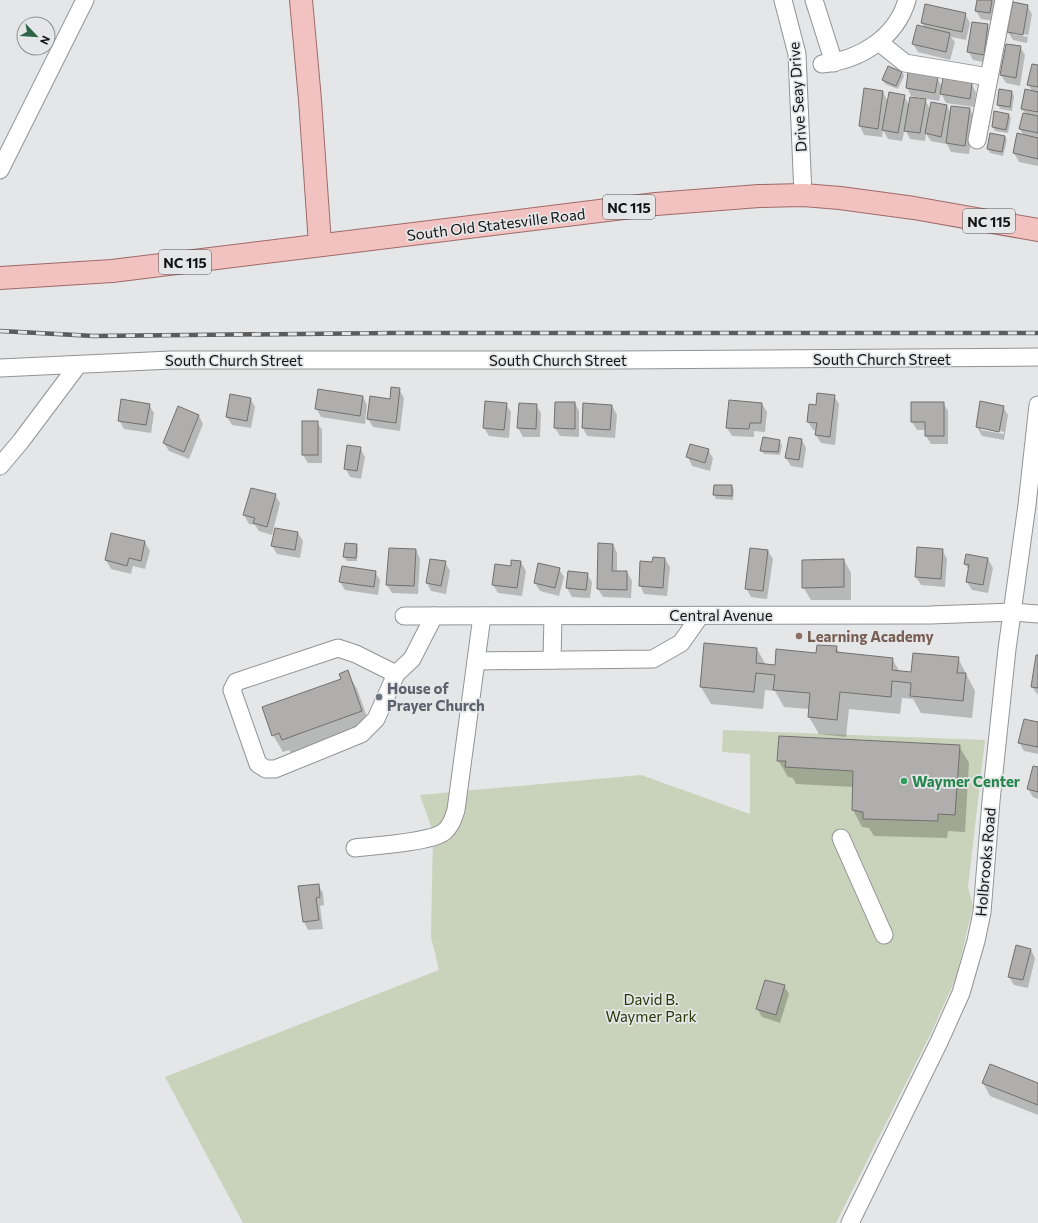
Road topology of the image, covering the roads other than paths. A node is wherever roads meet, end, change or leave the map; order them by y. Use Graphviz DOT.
graph roads {
  1 [pos="85,0"];
  2 [pos="301,0"];
  3 [pos="783,0"];
  4 [pos="814,0"];
  5 [pos="907,0"];
  6 [pos="1004,0"];
  7 [pos="880,43"];
  8 [pos="989,77"];
  9 [pos="977,140"];
  10 [pos="0,170"];
  11 [pos="803,195"];
  12 [pos="1038,230"];
  13 [pos="320,244"];
  14 [pos="0,278"];
  15 [pos="1038,357"];
  16 [pos="78,365"];
  17 [pos="0,368"];
  18 [pos="1038,405"];
  19 [pos="0,466"];
  20 [pos="1013,612"];
  21 [pos="1038,614"];
  22 [pos="404,616"];
  23 [pos="434,616"];
  24 [pos="482,616"];
  25 [pos="553,616"];
  26 [pos="700,616"];
  27 [pos="552,660"];
  28 [pos="476,661"];
  29 [pos="396,674"];
  30 [pos="841,838"];
  31 [pos="355,848"];
  32 [pos="884,936"];
  33 [pos="850,1223"];
  1 -- 10 [label="street"];
  2 -- 13 [label="main road"];
  3 -- 11 [label="street, Drive Seay Drive"];
  4 -- 7 [label="street"];
  5 -- 7 [label="street"];
  6 -- 8 [label="street"];
  7 -- 8 [label="street"];
  8 -- 9 [label="street"];
  11 -- 12 [label="main road, South Old Statesville Road / NC 115"];
  11 -- 13 [label="main road, South Old Statesville Road / NC 115"];
  13 -- 14 [label="main road, South Old Statesville Road / NC 115"];
  15 -- 16 [label="street, South Church Street"];
  16 -- 17 [label="street, South Church Street"];
  16 -- 19 [label="street"];
  18 -- 20 [label="street, Holbrooks Road"];
  20 -- 21 [label="street, Central Avenue"];
  20 -- 26 [label="street, Central Avenue"];
  20 -- 33 [label="street, Holbrooks Road"];
  22 -- 23 [label="street, Central Avenue"];
  23 -- 24 [label="street, Central Avenue"];
  23 -- 29 [label="street"];
  24 -- 25 [label="street, Central Avenue"];
  24 -- 28 [label="street"];
  25 -- 26 [label="street, Central Avenue"];
  25 -- 27 [label="street"];
  26 -- 27 [label="street"];
  27 -- 28 [label="street"];
  28 -- 31 [label="street"];
  29 -- 29 [label="street"];
  30 -- 32 [label="street"];
}
